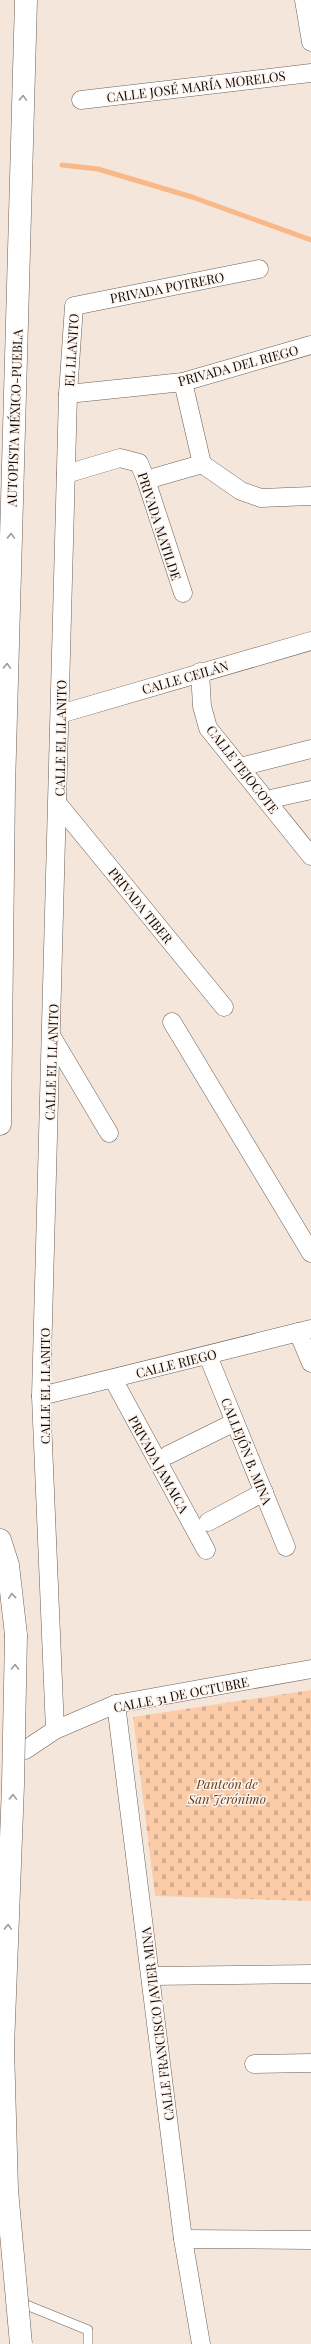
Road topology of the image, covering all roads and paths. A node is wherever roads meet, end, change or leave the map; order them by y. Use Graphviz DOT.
graph roads {
  1 [pos="11,0"];
  2 [pos="26,0"];
  3 [pos="304,0"];
  4 [pos="311,42"];
  5 [pos="311,73"];
  6 [pos="81,100"];
  7 [pos="259,269"];
  8 [pos="74,306"];
  9 [pos="311,345"];
  10 [pos="183,382"];
  11 [pos="68,394"];
  12 [pos="202,464"];
  13 [pos="66,474"];
  14 [pos="0,476"];
  15 [pos="146,480"];
  16 [pos="311,496"];
  17 [pos="183,594"];
  18 [pos="311,642"];
  19 [pos="200,672"];
  20 [pos="60,714"];
  21 [pos="311,749"];
  22 [pos="240,767"];
  23 [pos="311,790"];
  24 [pos="266,800"];
  25 [pos="58,804"];
  26 [pos="311,856"];
  27 [pos="224,1007"];
  28 [pos="172,1022"];
  29 [pos="52,1038"];
  30 [pos="0,1124"];
  31 [pos="109,1133"];
  32 [pos="311,1253"];
  33 [pos="304,1331"];
  34 [pos="208,1356"];
  35 [pos="311,1363"];
  36 [pos="113,1379"];
  37 [pos="42,1396"];
  38 [pos="235,1422"];
  39 [pos="168,1455"];
  40 [pos="264,1492"];
  41 [pos="208,1522"];
  42 [pos="0,1540"];
  43 [pos="286,1547"];
  44 [pos="206,1550"];
  45 [pos="311,1670"];
  46 [pos="116,1704"];
  47 [pos="54,1730"];
  48 [pos="24,1750"];
  49 [pos="311,1974"];
  50 [pos="151,1976"];
  51 [pos="311,2063"];
  52 [pos="254,2064"];
  53 [pos="0,2201"];
  54 [pos="183,2239"];
  55 [pos="311,2240"];
  56 [pos="24,2304"];
  57 [pos="21,2344"];
  58 [pos="28,2344"];
  59 [pos="88,2344"];
  60 [pos="201,2344"];
  1 -- 14 [label="highway"];
  30 -- 2 [label="highway, AUTOPISTA MÉXICO-PUEBLA, one-way"];
  3 -- 4 [label="street"];
  5 -- 6 [label="street, CALLE JOSÉ MARÍA MORELOS"];
  7 -- 8 [label="street, PRIVADA POTRERO"];
  8 -- 11 [label="street, EL LLANITO"];
  9 -- 10 [label="street, PRIVADA DEL RIEGO"];
  10 -- 11 [label="street, PRIVADA DEL RIEGO"];
  10 -- 12 [label="street"];
  11 -- 13 [label="street, CALLE EL LLANITO"];
  12 -- 15 [label="street"];
  12 -- 16 [label="street"];
  13 -- 15 [label="street, PRIVADA MATILDE"];
  13 -- 20 [label="street, CALLE EL LLANITO"];
  15 -- 17 [label="street, PRIVADA MATILDE"];
  18 -- 19 [label="street, CALLE CEILÁN"];
  19 -- 20 [label="street, CALLE CEILÁN"];
  19 -- 22 [label="street, CALLE TEJOCOTE"];
  20 -- 25 [label="street, CALLE EL LLANITO"];
  21 -- 22 [label="street"];
  22 -- 24 [label="street, CALLE TEJOCOTE"];
  23 -- 24 [label="street"];
  24 -- 26 [label="street, CALLE TEJOCOTE"];
  25 -- 27 [label="street, PRIVADA TIBER"];
  25 -- 29 [label="street, CALLE EL LLANITO"];
  28 -- 32 [label="street"];
  29 -- 31 [label="street"];
  29 -- 37 [label="street, CALLE EL LLANITO"];
  33 -- 34 [label="street, CALLE RIEGO"];
  33 -- 35 [label="street"];
  34 -- 36 [label="street, CALLE RIEGO"];
  34 -- 38 [label="street, CALLEJÓN B. MINA"];
  36 -- 37 [label="street, CALLE RIEGO"];
  36 -- 44 [label="street, PRIVADA JAMAICA"];
  37 -- 47 [label="street, CALLE EL LLANITO"];
  38 -- 39 [label="street"];
  38 -- 40 [label="street, CALLEJÓN B. MINA"];
  40 -- 41 [label="street"];
  40 -- 43 [label="street, CALLEJÓN B. MINA"];
  57 -- 42 [label="highway, one-way, bridge"];
  45 -- 46 [label="street, CALLE 31 DE OCTUBRE"];
  46 -- 47 [label="street, CALLE 31 DE OCTUBRE"];
  46 -- 50 [label="street, CALLE FRANCISCO JAVIER MINA"];
  47 -- 48 [label="street, CALLE 31 DE OCTUBRE"];
  49 -- 50 [label="street"];
  50 -- 54 [label="street, CALLE FRANCISCO JAVIER MINA"];
  51 -- 52 [label="street"];
  53 -- 56 [label="lane"];
  54 -- 55 [label="street"];
  54 -- 60 [label="street, CALLE FRANCISCO JAVIER MINA"];
  56 -- 58 [label="lane"];
  56 -- 59 [label="lane"];
}
